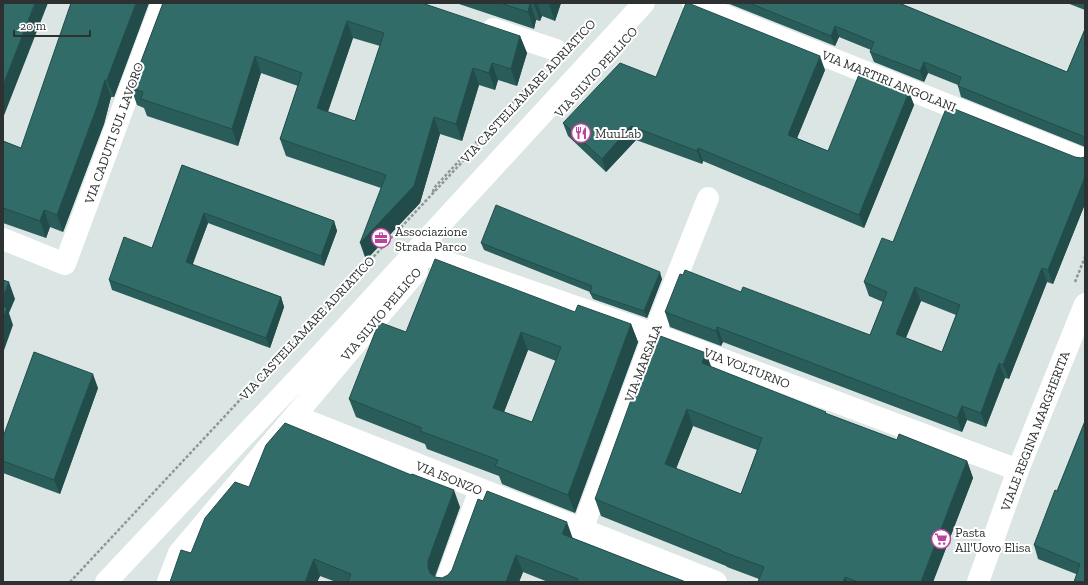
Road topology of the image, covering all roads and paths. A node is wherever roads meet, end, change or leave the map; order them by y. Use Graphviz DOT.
graph roads {
  1 [pos="162,3"];
  2 [pos="644,3"];
  3 [pos="658,3"];
  4 [pos="693,3"];
  5 [pos="476,23"];
  6 [pos="556,50"];
  7 [pos="546,70"];
  8 [pos="1085,160"];
  9 [pos="708,198"];
  10 [pos="3,239"];
  11 [pos="429,256"];
  12 [pos="1085,304"];
  13 [pos="654,334"];
  14 [pos="295,416"];
  15 [pos="1018,470"];
  16 [pos="480,490"];
  17 [pos="582,530"];
  18 [pos="70,582"];
  19 [pos="106,582"];
  20 [pos="168,582"];
  21 [pos="446,582"];
  22 [pos="716,582"];
  23 [pos="978,582"];
  1 -- 10 [label="street, VIA CADUTI SUL LAVORO"];
  2 -- 19 [label="street, VIA CASTELLAMARE ADRIATICO"];
  3 -- 11 [label="street, VIA SILVIO PELLICO"];
  4 -- 8 [label="street, VIA MARTIRI ANGOLANI"];
  5 -- 6 [label="street"];
  7 -- 18 [label="path, VIA CASTELLAMARE ADRIATICO"];
  9 -- 13 [label="street, VIA MARSALA"];
  11 -- 13 [label="street, VIA VOLTURNO"];
  11 -- 14 [label="street, VIA SILVIO PELLICO"];
  12 -- 15 [label="street, VIALE REGINA MARGHERITA"];
  13 -- 15 [label="street, VIA VOLTURNO"];
  13 -- 17 [label="street, VIA MARSALA"];
  14 -- 16 [label="street, VIA ISONZO"];
  14 -- 20 [label="street, VIA SILVIO PELLICO"];
  15 -- 23 [label="street, VIALE REGINA MARGHERITA"];
  16 -- 17 [label="street, VIA ISONZO"];
  16 -- 21 [label="street"];
  17 -- 22 [label="street, VIA ISONZO"];
}
